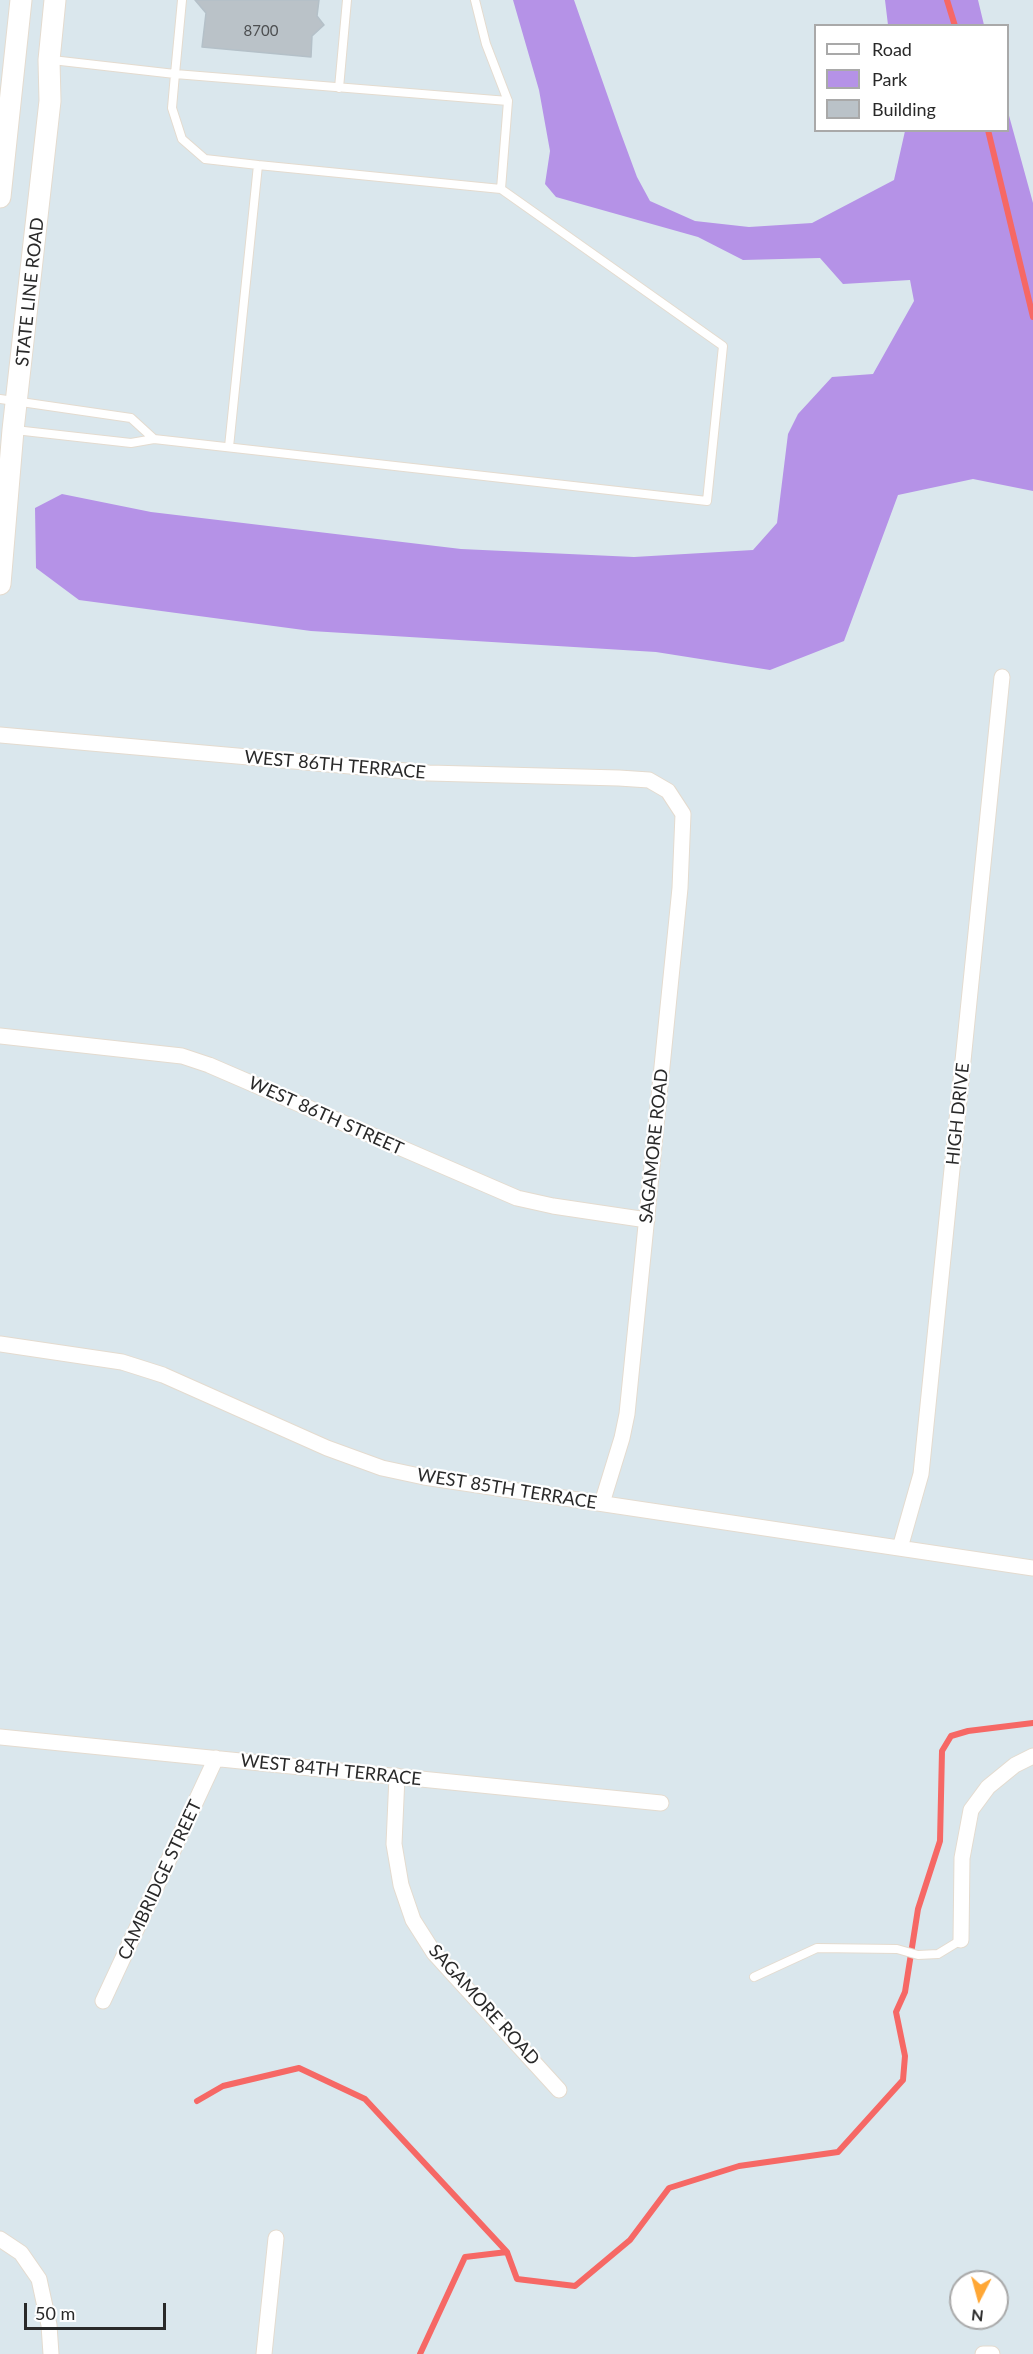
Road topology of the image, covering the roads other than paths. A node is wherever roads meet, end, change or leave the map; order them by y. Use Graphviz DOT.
graph roads {
  1 [pos="21,0"];
  2 [pos="55,0"];
  3 [pos="182,0"];
  4 [pos="347,0"];
  5 [pos="475,0"];
  6 [pos="49,60"];
  7 [pos="175,74"];
  8 [pos="339,88"];
  9 [pos="508,101"];
  10 [pos="258,165"];
  11 [pos="501,189"];
  12 [pos="0,197"];
  13 [pos="9,400"];
  14 [pos="13,430"];
  15 [pos="154,439"];
  16 [pos="229,447"];
  17 [pos="0,584"];
  18 [pos="1002,677"];
  19 [pos="0,735"];
  20 [pos="668,791"];
  21 [pos="0,1036"];
  22 [pos="647,1220"];
  23 [pos="0,1344"];
  24 [pos="602,1503"];
  25 [pos="900,1548"];
  26 [pos="1033,1568"];
  27 [pos="0,1737"];
  28 [pos="1033,1756"];
  29 [pos="216,1758"];
  30 [pos="397,1776"];
  31 [pos="661,1803"];
  32 [pos="961,1940"];
  33 [pos="754,1977"];
  34 [pos="104,2001"];
  35 [pos="559,2090"];
  36 [pos="276,2238"];
  37 [pos="0,2239"];
  38 [pos="51,2354"];
  39 [pos="264,2354"];
  40 [pos="983,2354"];
  41 [pos="992,2354"];
  1 -- 12 [label="main road"];
  2 -- 6 [label="main road, STATE LINE ROAD"];
  3 -- 7 [label="lane"];
  4 -- 8 [label="lane"];
  5 -- 9 [label="lane"];
  6 -- 7 [label="lane"];
  6 -- 13 [label="main road, STATE LINE ROAD"];
  7 -- 8 [label="lane"];
  7 -- 10 [label="lane"];
  8 -- 9 [label="lane"];
  9 -- 11 [label="lane"];
  10 -- 11 [label="lane"];
  10 -- 16 [label="lane"];
  11 -- 16 [label="lane"];
  13 -- 14 [label="main road, STATE LINE ROAD"];
  13 -- 15 [label="lane"];
  14 -- 15 [label="lane"];
  14 -- 17 [label="main road, STATE LINE ROAD"];
  15 -- 16 [label="lane"];
  18 -- 25 [label="street, HIGH DRIVE"];
  19 -- 20 [label="street, WEST 86TH TERRACE"];
  20 -- 22 [label="street, SAGAMORE ROAD"];
  21 -- 22 [label="street, WEST 86TH STREET"];
  22 -- 24 [label="street, SAGAMORE ROAD"];
  23 -- 24 [label="street, WEST 85TH TERRACE"];
  24 -- 25 [label="street, WEST 85TH TERRACE"];
  25 -- 26 [label="street, WEST 85TH TERRACE"];
  27 -- 29 [label="street, WEST 84TH TERRACE"];
  28 -- 32 [label="street"];
  29 -- 30 [label="street, WEST 84TH TERRACE"];
  29 -- 34 [label="street, CAMBRIDGE STREET"];
  30 -- 31 [label="street, WEST 84TH TERRACE"];
  30 -- 35 [label="street, SAGAMORE ROAD"];
  32 -- 33 [label="lane"];
  36 -- 39 [label="street"];
  37 -- 38 [label="street"];
  40 -- 41 [label="street"];
}
